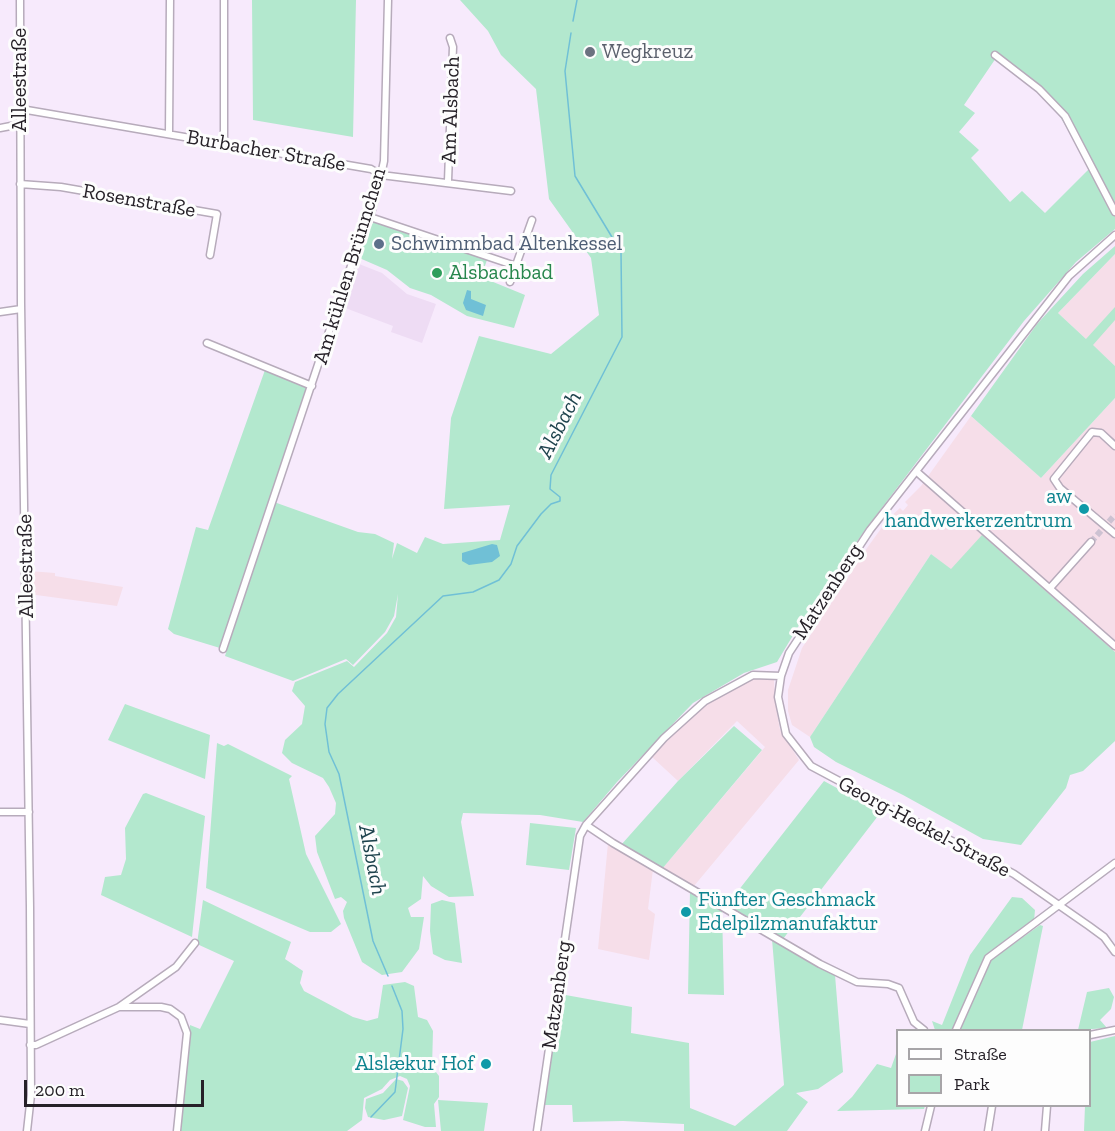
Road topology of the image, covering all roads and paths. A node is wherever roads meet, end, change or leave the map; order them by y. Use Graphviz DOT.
graph roads {
  1 [pos="20,0"];
  2 [pos="170,0"];
  3 [pos="224,0"];
  4 [pos="388,0"];
  5 [pos="450,38"];
  6 [pos="995,55"];
  7 [pos="21,110"];
  8 [pos="21,124"];
  9 [pos="0,128"];
  10 [pos="169,134"];
  11 [pos="225,143"];
  12 [pos="381,175"];
  13 [pos="448,181"];
  14 [pos="20,184"];
  15 [pos="510,191"];
  16 [pos="1115,212"];
  17 [pos="370,217"];
  18 [pos="532,220"];
  19 [pos="1115,235"];
  20 [pos="210,255"];
  21 [pos="516,266"];
  22 [pos="510,282"];
  23 [pos="21,309"];
  24 [pos="0,312"];
  25 [pos="207,343"];
  26 [pos="312,386"];
  27 [pos="1115,446"];
  28 [pos="917,472"];
  29 [pos="1115,534"];
  30 [pos="1091,542"];
  31 [pos="1050,588"];
  32 [pos="1115,646"];
  33 [pos="223,649"];
  34 [pos="781,676"];
  35 [pos="0,812"];
  36 [pos="29,812"];
  37 [pos="586,825"];
  38 [pos="1115,863"];
  39 [pos="1059,905"];
  40 [pos="195,943"];
  41 [pos="1115,952"];
  42 [pos="119,1007"];
  43 [pos="0,1020"];
  44 [pos="30,1024"];
  45 [pos="923,1029"];
  46 [pos="956,1029"];
  47 [pos="1115,1030"];
  48 [pos="1091,1035"];
  49 [pos="30,1045"];
  50 [pos="931,1107"];
  51 [pos="992,1107"];
  52 [pos="1047,1107"];
  53 [pos="27,1131"];
  54 [pos="177,1131"];
  55 [pos="537,1131"];
  56 [pos="925,1131"];
  57 [pos="988,1131"];
  58 [pos="1045,1131"];
  1 -- 7 [label="street, Alleestraße"];
  2 -- 10 [label="street"];
  3 -- 11 [label="street"];
  4 -- 12 [label="street, Am kühlen Brünnchen"];
  5 -- 13 [label="street, Am Alsbach"];
  6 -- 16 [label="street"];
  7 -- 8 [label="street, Alleestraße"];
  7 -- 10 [label="street, Burbacher Straße"];
  8 -- 9 [label="street"];
  8 -- 14 [label="street, Alleestraße"];
  10 -- 11 [label="street, Burbacher Straße"];
  11 -- 12 [label="street, Burbacher Straße"];
  12 -- 13 [label="street, Burbacher Straße"];
  12 -- 17 [label="street, Am kühlen Brünnchen"];
  13 -- 15 [label="street, Burbacher Straße"];
  14 -- 20 [label="street, Rosenstraße"];
  14 -- 23 [label="street, Alleestraße"];
  17 -- 21 [label="street"];
  17 -- 26 [label="street, Am kühlen Brünnchen"];
  18 -- 21 [label="street"];
  19 -- 28 [label="street, Matzenberg"];
  21 -- 22 [label="street"];
  23 -- 24 [label="street"];
  23 -- 36 [label="street, Alleestraße"];
  25 -- 26 [label="street, Am kühlen Brünnchen"];
  26 -- 33 [label="street, Am kühlen Brünnchen"];
  27 -- 29 [label="street"];
  28 -- 31 [label="street"];
  28 -- 34 [label="street, Matzenberg"];
  30 -- 31 [label="street"];
  31 -- 32 [label="street"];
  34 -- 37 [label="street, Matzenberg"];
  34 -- 39 [label="street, Georg-Heckel-Straße"];
  35 -- 36 [label="street"];
  36 -- 44 [label="street, Alleestraße"];
  37 -- 45 [label="street"];
  37 -- 55 [label="street, Matzenberg"];
  38 -- 39 [label="street"];
  39 -- 41 [label="street, Georg-Heckel-Straße"];
  39 -- 46 [label="street"];
  40 -- 42 [label="street"];
  42 -- 49 [label="street"];
  42 -- 54 [label="street"];
  43 -- 44 [label="street"];
  44 -- 49 [label="street, Alleestraße"];
  47 -- 48 [label="street"];
  49 -- 53 [label="street, Alleestraße"];
  50 -- 56 [label="street"];
  51 -- 57 [label="street"];
  52 -- 58 [label="street"];
}
